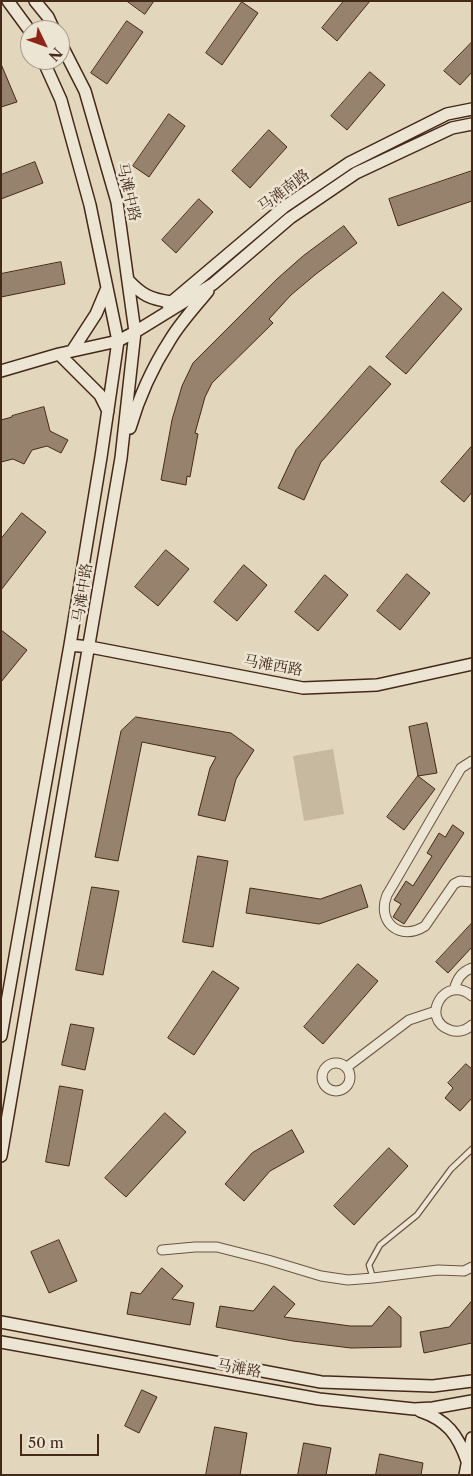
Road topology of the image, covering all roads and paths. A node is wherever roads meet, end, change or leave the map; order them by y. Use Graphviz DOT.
graph roads {
  1 [pos="8,1"];
  2 [pos="35,1"];
  3 [pos="21,20"];
  4 [pos="49,20"];
  5 [pos="70,62"];
  6 [pos="48,70"];
  7 [pos="472,109"];
  8 [pos="472,124"];
  9 [pos="128,279"];
  10 [pos="213,284"];
  11 [pos="107,288"];
  12 [pos="171,302"];
  13 [pos="135,332"];
  14 [pos="118,341"];
  15 [pos="72,351"];
  16 [pos="59,354"];
  17 [pos="1,372"];
  18 [pos="108,410"];
  19 [pos="121,458"];
  20 [pos="70,645"];
  21 [pos="90,647"];
  22 [pos="472,664"];
  23 [pos="472,761"];
  24 [pos="472,882"];
  25 [pos="472,968"];
  26 [pos="454,990"];
  27 [pos="472,996"];
  28 [pos="436,1011"];
  29 [pos="470,1029"];
  30 [pos="1,1036"];
  31 [pos="346,1067"];
  32 [pos="472,1148"];
  33 [pos="1,1156"];
  34 [pos="162,1250"];
  35 [pos="472,1267"];
  36 [pos="373,1278"];
  37 [pos="1,1322"];
  38 [pos="1,1342"];
  39 [pos="472,1381"];
  40 [pos="472,1401"];
  41 [pos="414,1408"];
  42 [pos="472,1438"];
  43 [pos="467,1461"];
  44 [pos="465,1475"];
  1 -- 3 [label="main road"];
  2 -- 4 [label="main road"];
  5 -- 9 [label="main road, 马滩中路"];
  6 -- 11 [label="main road, 马滩中路"];
  7 -- 12 [label="main road, 马滩南路"];
  8 -- 10 [label="main road, 马滩南路"];
  9 -- 12 [label="main road"];
  9 -- 13 [label="main road, 马滩中路"];
  10 -- 13 [label="main road, 马滩南路"];
  10 -- 19 [label="main road"];
  11 -- 14 [label="main road, 马滩中路"];
  11 -- 15 [label="main road"];
  12 -- 13 [label="main road, 马滩南路"];
  13 -- 14 [label="main road, 马滩南路"];
  13 -- 19 [label="main road, 马滩中路"];
  14 -- 15 [label="main road, 马滩南路"];
  14 -- 18 [label="main road, 马滩中路"];
  15 -- 16 [label="main road, 马滩南路"];
  16 -- 17 [label="main road, 马滩南路"];
  16 -- 18 [label="main road"];
  18 -- 20 [label="main road, 马滩中路"];
  19 -- 21 [label="main road, 马滩中路"];
  20 -- 21 [label="main road, 马滩西路"];
  20 -- 30 [label="main road, 马滩中路"];
  21 -- 22 [label="main road, 马滩西路"];
  21 -- 33 [label="main road, 马滩中路"];
  23 -- 24 [label="street"];
  25 -- 26 [label="street"];
  26 -- 27 [label="street"];
  26 -- 28 [label="street"];
  28 -- 29 [label="street"];
  28 -- 31 [label="street"];
  32 -- 36 [label="lane"];
  34 -- 36 [label="street"];
  35 -- 36 [label="street"];
  37 -- 39 [label="main road, 马滩路"];
  38 -- 41 [label="main road, 马滩路"];
  40 -- 41 [label="main road, 马滩路"];
  41 -- 43 [label="main road"];
  42 -- 43 [label="main road"];
  43 -- 44 [label="main road"];
}
